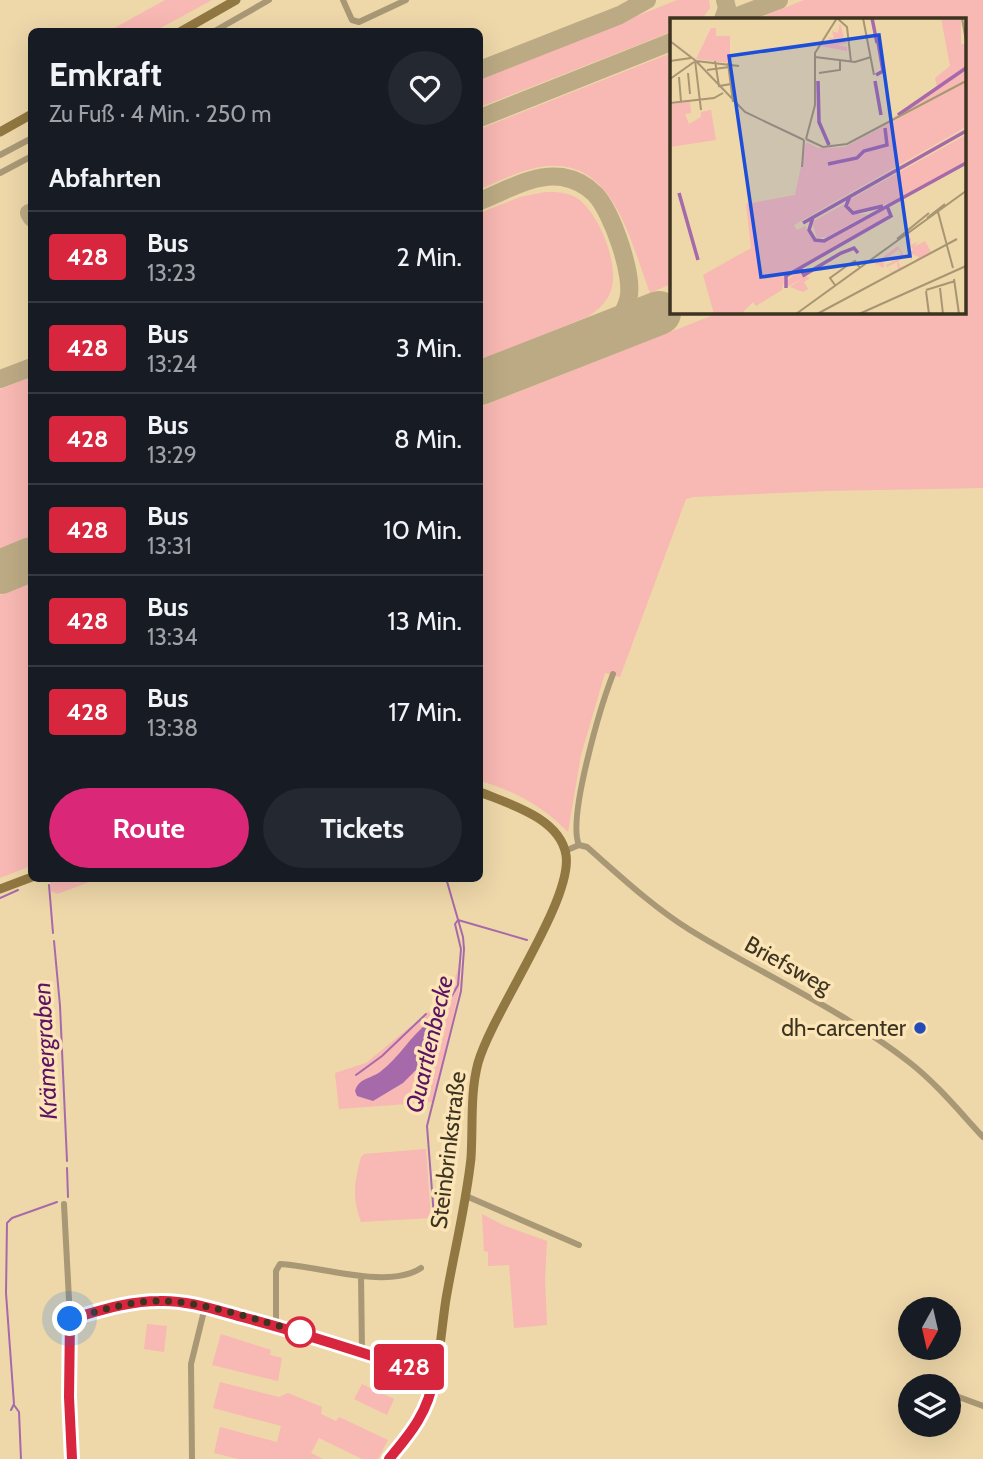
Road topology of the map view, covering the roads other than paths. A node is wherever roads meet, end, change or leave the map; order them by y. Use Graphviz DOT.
graph roads {
  1 [pos="236,0"];
  2 [pos="270,0"];
  3 [pos="343,0"];
  4 [pos="406,0"];
  5 [pos="187,28"];
  6 [pos="220,28"];
  7 [pos="28,116"];
  8 [pos="0,132"];
  9 [pos="28,140"];
  10 [pos="0,155"];
  11 [pos="28,158"];
  12 [pos="0,173"];
  13 [pos="613,674"];
  14 [pos="483,793"];
  15 [pos="579,845"];
  16 [pos="565,851"];
  17 [pos="28,878"];
  18 [pos="0,888"];
  19 [pos="983,1137"];
  20 [pos="466,1196"];
  21 [pos="64,1204"];
  22 [pos="579,1245"];
  23 [pos="421,1268"];
  24 [pos="361,1277"];
  25 [pos="205,1307"];
  26 [pos="70,1319"];
  27 [pos="276,1325"];
  28 [pos="362,1351"];
  29 [pos="434,1376"];
  30 [pos="961,1398"];
  31 [pos="983,1406"];
  32 [pos="72,1459"];
  33 [pos="192,1459"];
  34 [pos="389,1459"];
  1 -- 5 [label="street"];
  2 -- 6 [label="street"];
  3 -- 4 [label="street"];
  7 -- 8 [label="street"];
  9 -- 10 [label="street"];
  11 -- 12 [label="street"];
  13 -- 15 [label="street"];
  14 -- 16 [label="street"];
  15 -- 16 [label="street"];
  15 -- 19 [label="street, Briefsweg"];
  16 -- 20 [label="street, Steinbrinkstraße"];
  17 -- 18 [label="street"];
  20 -- 22 [label="street"];
  20 -- 29 [label="street, Steinbrinkstraße"];
  21 -- 26 [label="street"];
  23 -- 24 [label="street"];
  24 -- 27 [label="street"];
  24 -- 28 [label="street"];
  25 -- 26 [label="street"];
  25 -- 27 [label="street"];
  25 -- 33 [label="street"];
  26 -- 32 [label="street"];
  27 -- 28 [label="street"];
  28 -- 29 [label="street"];
  29 -- 34 [label="street, Steinbrinkstraße"];
  30 -- 31 [label="street"];
}
